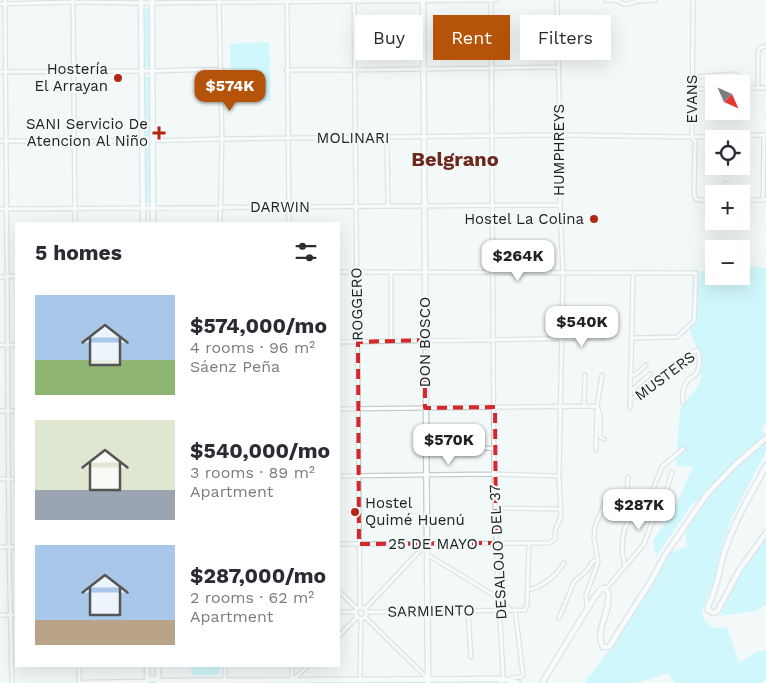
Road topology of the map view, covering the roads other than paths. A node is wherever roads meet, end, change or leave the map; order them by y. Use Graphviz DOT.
graph roads {
  1 [pos="354,0"];
  2 [pos="423,0"];
  3 [pos="491,0"];
  4 [pos="498,0"];
  5 [pos="557,0"];
  6 [pos="606,0"];
  7 [pos="619,0"];
  8 [pos="655,0"];
  9 [pos="693,0"];
  10 [pos="73,1"];
  11 [pos="106,1"];
  12 [pos="153,1"];
  13 [pos="219,1"];
  14 [pos="286,1"];
  15 [pos="141,2"];
  16 [pos="3,3"];
  17 [pos="766,46"];
  18 [pos="558,67"];
  19 [pos="423,68"];
  20 [pos="491,68"];
  21 [pos="200,69"];
  22 [pos="221,69"];
  23 [pos="286,70"];
  24 [pos="355,70"];
  25 [pos="74,71"];
  26 [pos="141,71"];
  27 [pos="152,71"];
  28 [pos="0,72"];
  29 [pos="5,72"];
  30 [pos="736,74"];
  31 [pos="692,77"];
  32 [pos="750,88"];
  33 [pos="758,88"];
  34 [pos="766,88"];
  35 [pos="692,89"];
  36 [pos="705,89"];
  37 [pos="200,95"];
  38 [pos="560,135"];
  39 [pos="765,135"];
  40 [pos="492,136"];
  41 [pos="355,137"];
  42 [pos="692,137"];
  43 [pos="287,138"];
  44 [pos="387,138"];
  45 [pos="424,138"];
  46 [pos="222,139"];
  47 [pos="0,141"];
  48 [pos="6,141"];
  49 [pos="74,141"];
  50 [pos="142,141"];
  51 [pos="152,141"];
  52 [pos="726,182"];
  53 [pos="726,185"];
  54 [pos="705,200"];
  55 [pos="750,200"];
  56 [pos="765,200"];
  57 [pos="425,205"];
  58 [pos="492,205"];
  59 [pos="560,205"];
  60 [pos="220,206"];
  61 [pos="356,206"];
  62 [pos="388,206"];
  63 [pos="289,207"];
  64 [pos="142,208"];
  65 [pos="153,208"];
  66 [pos="0,209"];
  67 [pos="7,209"];
  68 [pos="75,210"];
  69 [pos="75,222"];
  70 [pos="143,222"];
  71 [pos="153,222"];
  72 [pos="220,222"];
  73 [pos="289,222"];
  74 [pos="356,271"];
  75 [pos="340,272"];
  76 [pos="391,272"];
  77 [pos="424,272"];
  78 [pos="493,272"];
  79 [pos="634,273"];
  80 [pos="563,274"];
  81 [pos="7,276"];
  82 [pos="15,276"];
  83 [pos="0,277"];
  84 [pos="602,338"];
  85 [pos="631,338"];
  86 [pos="493,339"];
  87 [pos="562,339"];
  88 [pos="425,340"];
  89 [pos="392,341"];
  90 [pos="340,342"];
  91 [pos="358,342"];
  92 [pos="0,345"];
  93 [pos="8,345"];
  94 [pos="15,345"];
  95 [pos="646,365"];
  96 [pos="650,374"];
  97 [pos="585,375"];
  98 [pos="602,375"];
  99 [pos="630,376"];
  100 [pos="630,392"];
  101 [pos="630,401"];
  102 [pos="683,403"];
  103 [pos="560,405"];
  104 [pos="584,406"];
  105 [pos="597,406"];
  106 [pos="495,407"];
  107 [pos="358,408"];
  108 [pos="425,408"];
  109 [pos="630,408"];
  110 [pos="340,409"];
  111 [pos="0,411"];
  112 [pos="8,411"];
  113 [pos="15,411"];
  114 [pos="766,438"];
  115 [pos="604,440"];
  116 [pos="494,448"];
  117 [pos="458,449"];
  118 [pos="683,449"];
  119 [pos="596,450"];
  120 [pos="766,466"];
  121 [pos="672,472"];
  122 [pos="494,474"];
  123 [pos="426,475"];
  124 [pos="340,476"];
  125 [pos="359,476"];
  126 [pos="559,476"];
  127 [pos="628,477"];
  128 [pos="0,479"];
  129 [pos="8,479"];
  130 [pos="15,479"];
  131 [pos="495,508"];
  132 [pos="560,509"];
  133 [pos="766,533"];
  134 [pos="555,539"];
  135 [pos="560,539"];
  136 [pos="496,543"];
  137 [pos="529,543"];
  138 [pos="340,544"];
  139 [pos="359,544"];
  140 [pos="427,544"];
  141 [pos="0,547"];
  142 [pos="9,547"];
  143 [pos="15,547"];
  144 [pos="427,555"];
  145 [pos="598,559"];
  146 [pos="564,563"];
  147 [pos="625,567"];
  148 [pos="606,589"];
  149 [pos="528,590"];
  150 [pos="340,592"];
  151 [pos="500,599"];
  152 [pos="588,608"];
  153 [pos="358,609"];
  154 [pos="500,610"];
  155 [pos="513,610"];
  156 [pos="468,611"];
  157 [pos="340,612"];
  158 [pos="428,612"];
  159 [pos="366,613"];
  160 [pos="0,615"];
  161 [pos="10,615"];
  162 [pos="15,615"];
  163 [pos="359,618"];
  164 [pos="559,618"];
  165 [pos="340,635"];
  166 [pos="471,657"];
  167 [pos="79,667"];
  168 [pos="147,667"];
  169 [pos="158,667"];
  170 [pos="225,667"];
  171 [pos="292,667"];
  172 [pos="307,667"];
  173 [pos="360,680"];
  174 [pos="349,681"];
  175 [pos="428,681"];
  176 [pos="504,681"];
  177 [pos="147,682"];
  178 [pos="159,682"];
  179 [pos="225,682"];
  180 [pos="292,682"];
  181 [pos="12,683"];
  182 [pos="81,683"];
  183 [pos="518,683"];
  184 [pos="542,683"];
  1 -- 2 [label="street"];
  1 -- 14 [label="street"];
  1 -- 24 [label="street, ROGGERO"];
  2 -- 3 [label="street"];
  2 -- 19 [label="street, DON BOSCO"];
  3 -- 4 [label="street"];
  3 -- 20 [label="street, DESALOJO DEL 37"];
  5 -- 18 [label="street, HUMPHREYS"];
  6 -- 7 [label="street"];
  7 -- 8 [label="street"];
  9 -- 31 [label="street, EVANS"];
  10 -- 11 [label="street"];
  10 -- 16 [label="street"];
  10 -- 25 [label="street"];
  11 -- 15 [label="street"];
  12 -- 13 [label="street"];
  12 -- 15 [label="street"];
  12 -- 27 [label="street"];
  13 -- 14 [label="street"];
  13 -- 22 [label="street"];
  14 -- 23 [label="street"];
  15 -- 26 [label="street"];
  16 -- 29 [label="street"];
  17 -- 33 [label="street"];
  18 -- 20 [label="street"];
  18 -- 38 [label="street, HUMPHREYS"];
  19 -- 20 [label="street"];
  19 -- 24 [label="street"];
  19 -- 45 [label="street, DON BOSCO"];
  20 -- 40 [label="street, DESALOJO DEL 37"];
  21 -- 22 [label="street"];
  21 -- 27 [label="street"];
  21 -- 37 [label="street"];
  22 -- 46 [label="street"];
  23 -- 24 [label="street"];
  23 -- 43 [label="street"];
  24 -- 41 [label="street, ROGGERO"];
  25 -- 26 [label="street"];
  25 -- 29 [label="street"];
  25 -- 49 [label="street"];
  26 -- 27 [label="street"];
  26 -- 50 [label="street"];
  27 -- 51 [label="street"];
  28 -- 29 [label="street"];
  29 -- 48 [label="street"];
  30 -- 31 [label="street"];
  31 -- 35 [label="street, EVANS"];
  32 -- 33 [label="street"];
  33 -- 34 [label="street"];
  35 -- 36 [label="street"];
  35 -- 42 [label="street, EVANS"];
  38 -- 40 [label="street, MOLINARI"];
  38 -- 42 [label="street, MOLINARI"];
  38 -- 59 [label="street, HUMPHREYS"];
  39 -- 42 [label="street, MOLINARI"];
  39 -- 56 [label="street"];
  40 -- 45 [label="street, MOLINARI"];
  40 -- 58 [label="street, DESALOJO DEL 37"];
  41 -- 43 [label="street, MOLINARI"];
  41 -- 44 [label="street, MOLINARI"];
  41 -- 61 [label="street, ROGGERO"];
  42 -- 54 [label="street, EVANS"];
  43 -- 46 [label="street, MOLINARI"];
  43 -- 63 [label="street"];
  44 -- 45 [label="street, MOLINARI"];
  44 -- 62 [label="street"];
  45 -- 57 [label="street, DON BOSCO"];
  46 -- 51 [label="street, MOLINARI"];
  46 -- 60 [label="street"];
  47 -- 48 [label="street, MOLINARI"];
  48 -- 49 [label="street, MOLINARI"];
  48 -- 67 [label="street"];
  49 -- 50 [label="street, MOLINARI"];
  49 -- 68 [label="street"];
  50 -- 51 [label="street, MOLINARI"];
  50 -- 64 [label="street"];
  51 -- 65 [label="street"];
  52 -- 53 [label="street"];
  55 -- 56 [label="street"];
  57 -- 58 [label="street, DARWIN"];
  57 -- 62 [label="street, DARWIN"];
  57 -- 77 [label="street, DON BOSCO"];
  58 -- 59 [label="street, DARWIN"];
  58 -- 78 [label="street, DESALOJO DEL 37"];
  59 -- 80 [label="street, HUMPHREYS"];
  60 -- 63 [label="street, DARWIN"];
  60 -- 65 [label="street, DARWIN"];
  60 -- 72 [label="street"];
  61 -- 62 [label="street, DARWIN"];
  61 -- 63 [label="street, DARWIN"];
  61 -- 74 [label="street, ROGGERO"];
  63 -- 73 [label="street"];
  64 -- 65 [label="street, DARWIN"];
  64 -- 68 [label="street, DARWIN"];
  64 -- 70 [label="street"];
  65 -- 71 [label="street"];
  66 -- 67 [label="street, DARWIN"];
  67 -- 68 [label="street, DARWIN"];
  67 -- 81 [label="street"];
  68 -- 69 [label="street"];
  74 -- 75 [label="street"];
  74 -- 76 [label="street"];
  74 -- 91 [label="street, ROGGERO"];
  76 -- 77 [label="street"];
  76 -- 89 [label="street"];
  77 -- 78 [label="street"];
  77 -- 88 [label="street, DON BOSCO"];
  78 -- 80 [label="street"];
  78 -- 86 [label="street, DESALOJO DEL 37"];
  79 -- 80 [label="street"];
  79 -- 85 [label="street"];
  79 -- 85 [label="street"];
  80 -- 87 [label="street, HUMPHREYS"];
  81 -- 82 [label="street"];
  81 -- 83 [label="street"];
  81 -- 93 [label="street"];
  84 -- 87 [label="street"];
  85 -- 99 [label="street"];
  86 -- 87 [label="street"];
  86 -- 88 [label="street"];
  86 -- 106 [label="street, DESALOJO DEL 37"];
  87 -- 103 [label="street, HUMPHREYS"];
  88 -- 89 [label="street"];
  88 -- 108 [label="street, DON BOSCO"];
  89 -- 91 [label="street"];
  90 -- 91 [label="street"];
  91 -- 107 [label="street, ROGGERO"];
  92 -- 93 [label="street"];
  93 -- 94 [label="street"];
  93 -- 112 [label="street"];
  95 -- 99 [label="street"];
  96 -- 100 [label="street"];
  97 -- 104 [label="street"];
  98 -- 105 [label="street"];
  99 -- 100 [label="street"];
  100 -- 101 [label="street"];
  101 -- 102 [label="street, MUSTERS"];
  101 -- 109 [label="street"];
  103 -- 104 [label="street"];
  103 -- 106 [label="street"];
  103 -- 126 [label="street, HUMPHREYS"];
  104 -- 105 [label="street"];
  105 -- 115 [label="street"];
  105 -- 119 [label="street"];
  106 -- 108 [label="street"];
  106 -- 116 [label="street, DESALOJO DEL 37"];
  107 -- 108 [label="street"];
  107 -- 110 [label="street"];
  107 -- 125 [label="street, ROGGERO"];
  108 -- 123 [label="street, DON BOSCO"];
  111 -- 112 [label="street"];
  112 -- 113 [label="street"];
  112 -- 129 [label="street"];
  114 -- 148 [label="street"];
  116 -- 117 [label="street"];
  116 -- 122 [label="street, DESALOJO DEL 37"];
  118 -- 147 [label="street"];
  120 -- 133 [label="street"];
  121 -- 147 [label="street"];
  122 -- 123 [label="street"];
  122 -- 126 [label="street"];
  122 -- 131 [label="street, DESALOJO DEL 37"];
  123 -- 125 [label="street"];
  123 -- 140 [label="street, DON BOSCO"];
  124 -- 125 [label="street"];
  125 -- 139 [label="street, ROGGERO"];
  126 -- 132 [label="street, HUMPHREYS"];
  127 -- 145 [label="street"];
  128 -- 129 [label="street"];
  129 -- 130 [label="street"];
  129 -- 142 [label="street"];
  131 -- 132 [label="street"];
  131 -- 136 [label="street, DESALOJO DEL 37"];
  132 -- 134 [label="street, HUMPHREYS"];
  134 -- 135 [label="street, 25 DE MAYO"];
  134 -- 137 [label="street, 25 DE MAYO"];
  136 -- 137 [label="street, 25 DE MAYO"];
  136 -- 140 [label="street, 25 DE MAYO"];
  136 -- 151 [label="street, DESALOJO DEL 37"];
  137 -- 149 [label="street"];
  138 -- 139 [label="street, 25 DE MAYO"];
  139 -- 140 [label="street, 25 DE MAYO"];
  139 -- 153 [label="street, ROGGERO"];
  140 -- 144 [label="street, DON BOSCO"];
  140 -- 159 [label="street"];
  141 -- 142 [label="street"];
  142 -- 143 [label="street"];
  142 -- 161 [label="street"];
  144 -- 151 [label="street"];
  144 -- 158 [label="street, DON BOSCO"];
  145 -- 152 [label="street"];
  145 -- 164 [label="street"];
  146 -- 149 [label="street"];
  147 -- 148 [label="street"];
  148 -- 152 [label="street"];
  149 -- 155 [label="street, SARMIENTO"];
  150 -- 153 [label="street"];
  151 -- 154 [label="street, DESALOJO DEL 37"];
  151 -- 155 [label="street"];
  152 -- 184 [label="street"];
  153 -- 157 [label="street"];
  153 -- 159 [label="street"];
  153 -- 163 [label="street"];
  154 -- 155 [label="street, SARMIENTO"];
  154 -- 156 [label="street, SARMIENTO"];
  154 -- 176 [label="street, DESALOJO DEL 37"];
  155 -- 176 [label="street"];
  156 -- 158 [label="street, SARMIENTO"];
  156 -- 166 [label="street"];
  158 -- 159 [label="street, SARMIENTO"];
  158 -- 175 [label="street, DON BOSCO"];
  159 -- 163 [label="street"];
  159 -- 175 [label="street"];
  160 -- 161 [label="street"];
  161 -- 162 [label="street"];
  161 -- 181 [label="street"];
  163 -- 165 [label="street"];
  163 -- 173 [label="street"];
  167 -- 182 [label="street"];
  168 -- 177 [label="street"];
  169 -- 178 [label="street"];
  170 -- 179 [label="street"];
  171 -- 180 [label="street"];
  172 -- 180 [label="street"];
  173 -- 174 [label="street"];
  173 -- 175 [label="street"];
  174 -- 180 [label="street"];
  175 -- 176 [label="street"];
  176 -- 183 [label="street"];
  177 -- 178 [label="street"];
  177 -- 182 [label="street"];
  178 -- 179 [label="street"];
  179 -- 180 [label="street"];
}
